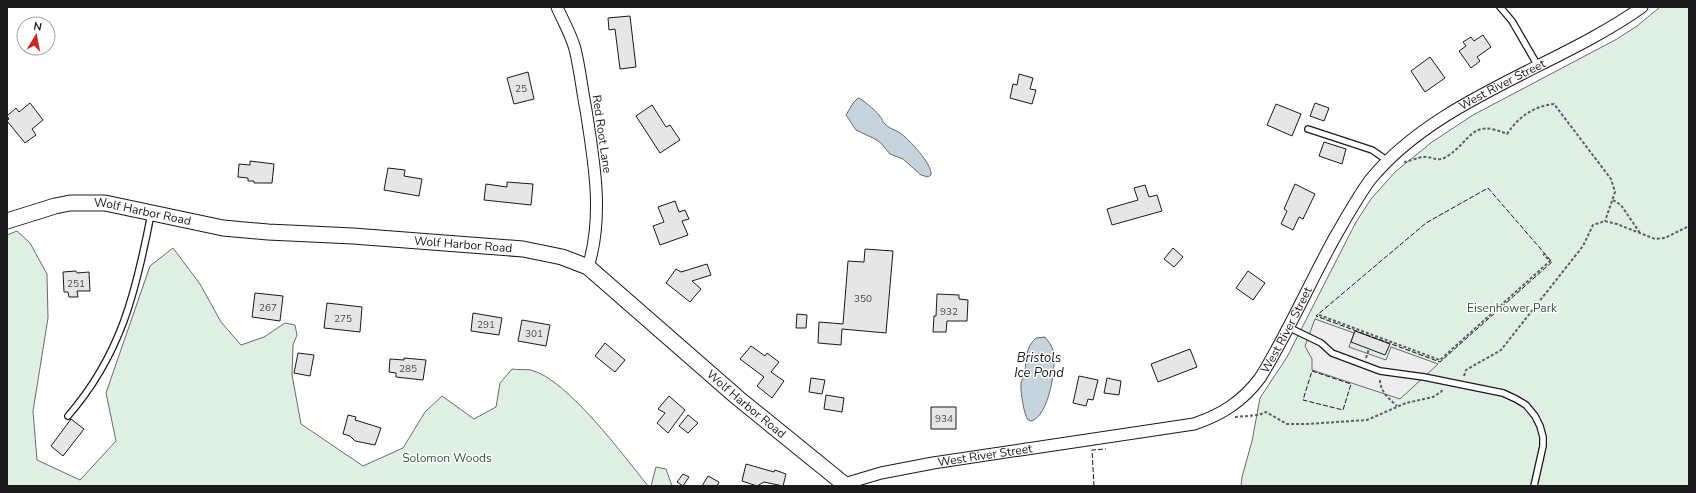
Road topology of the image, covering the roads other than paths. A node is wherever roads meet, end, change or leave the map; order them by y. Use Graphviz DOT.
graph roads {
  1 [pos="557,7"];
  2 [pos="1500,7"];
  3 [pos="1642,7"];
  4 [pos="1538,66"];
  5 [pos="1308,129"];
  6 [pos="1388,161"];
  7 [pos="151,212"];
  8 [pos="7,221"];
  9 [pos="588,267"];
  10 [pos="1288,327"];
  11 [pos="68,416"];
  12 [pos="842,485"];
  13 [pos="1534,486"];
  1 -- 9 [label="street, Red Root Lane"];
  2 -- 4 [label="lane"];
  3 -- 4 [label="street, West River Street"];
  4 -- 6 [label="street, West River Street"];
  5 -- 6 [label="lane"];
  6 -- 10 [label="street, West River Street"];
  7 -- 8 [label="street, Wolf Harbor Road"];
  7 -- 9 [label="street, Wolf Harbor Road"];
  7 -- 11 [label="lane"];
  9 -- 12 [label="street, Wolf Harbor Road"];
  10 -- 12 [label="street, West River Street"];
  10 -- 13 [label="lane"];
}
